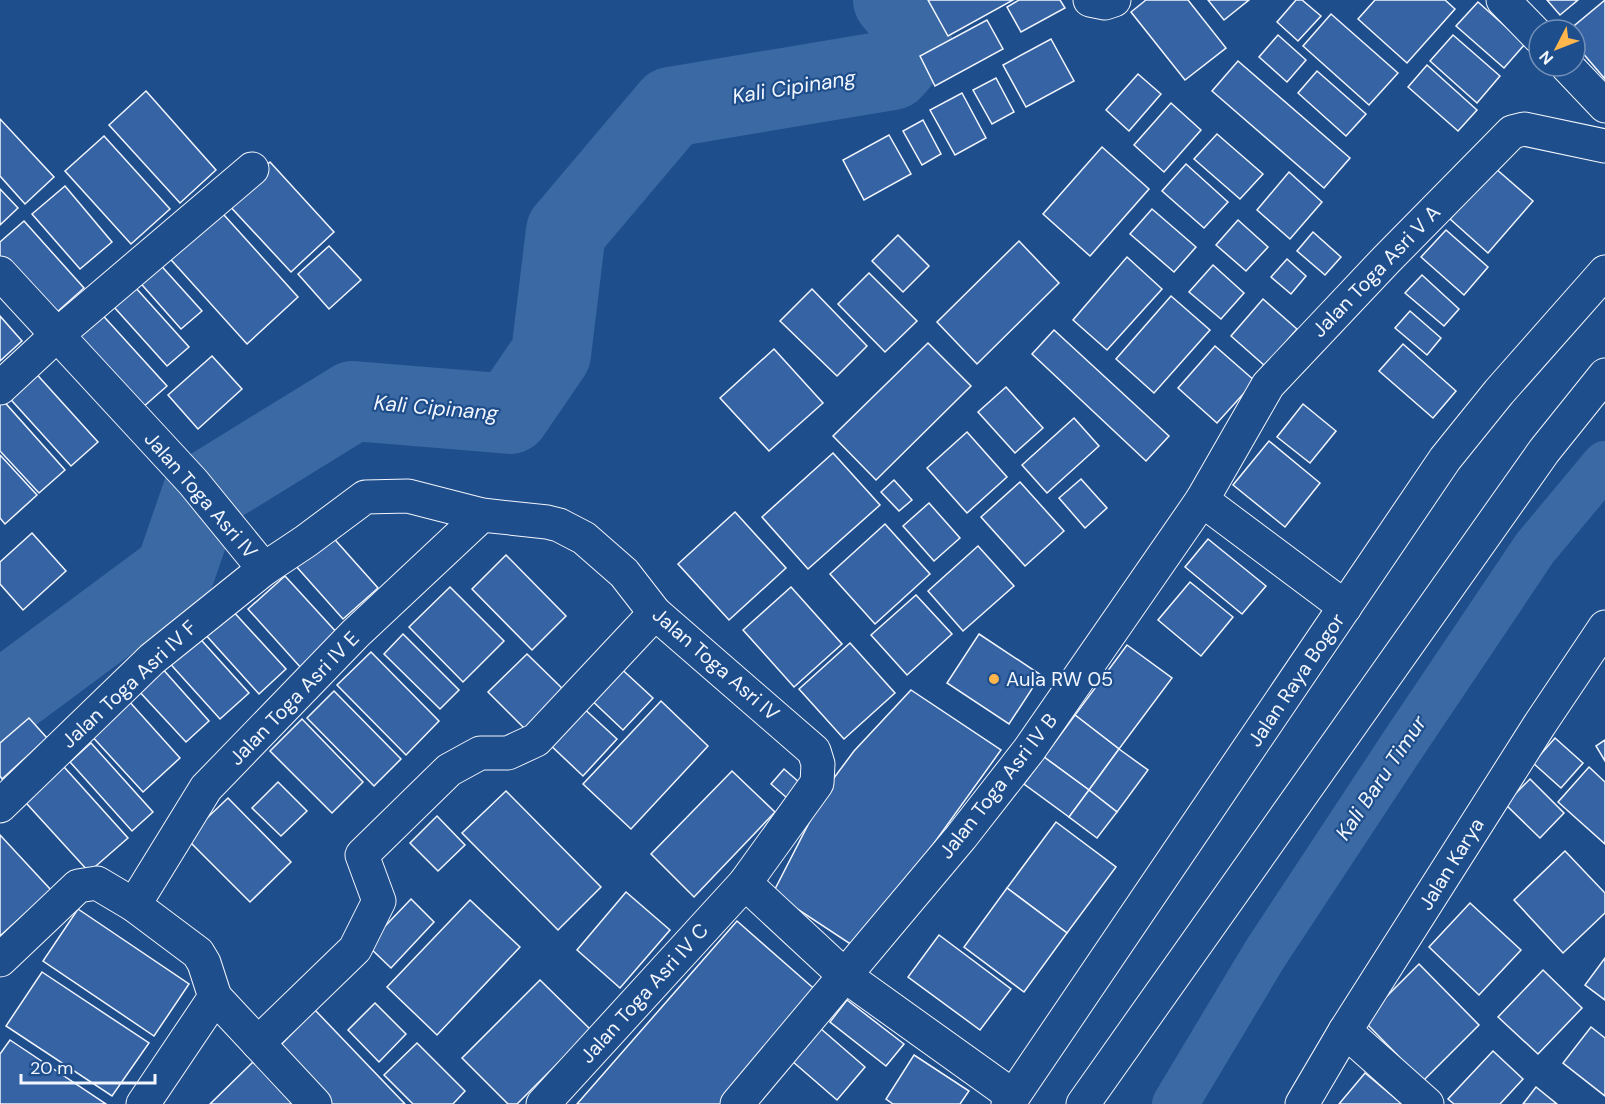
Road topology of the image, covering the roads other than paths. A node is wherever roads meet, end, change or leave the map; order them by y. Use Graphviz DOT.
graph roads {
  1 [pos="1090,0"];
  2 [pos="1114,0"];
  3 [pos="1503,0"];
  4 [pos="1527,25"];
  5 [pos="1578,78"];
  6 [pos="1605,106"];
  7 [pos="1605,146"];
  8 [pos="252,169"];
  9 [pos="1605,272"];
  10 [pos="0,273"];
  11 [pos="57,335"];
  12 [pos="1604,379"];
  13 [pos="0,388"];
  14 [pos="1202,500"];
  15 [pos="482,515"];
  16 [pos="264,569"];
  17 [pos="1345,607"];
  18 [pos="655,613"];
  19 [pos="1605,627"];
  20 [pos="0,806"];
  21 [pos="745,883"];
  22 [pos="134,904"];
  23 [pos="0,960"];
  24 [pos="844,975"];
  25 [pos="215,997"];
  26 [pos="1344,1031"];
  27 [pos="258,1043"];
  28 [pos="1010,1100"];
  29 [pos="143,1104"];
  30 [pos="315,1104"];
  31 [pos="543,1104"];
  32 [pos="737,1104"];
  33 [pos="1083,1104"];
  34 [pos="1302,1104"];
  35 [pos="1427,1104"];
  1 -- 2 [label="main road"];
  3 -- 4 [label="main road"];
  5 -- 6 [label="main road"];
  7 -- 14 [label="main road, Jalan Toga Asri V A"];
  8 -- 11 [label="main road"];
  9 -- 17 [label="main road, Jalan Raya Bogor"];
  10 -- 11 [label="main road, Jalan Toga Asri IV"];
  11 -- 13 [label="main road"];
  11 -- 16 [label="main road, Jalan Toga Asri IV"];
  12 -- 33 [label="main road"];
  14 -- 17 [label="main road"];
  14 -- 24 [label="main road, Jalan Toga Asri IV B"];
  15 -- 16 [label="main road, Jalan Toga Asri IV"];
  15 -- 18 [label="main road, Jalan Toga Asri IV"];
  15 -- 22 [label="main road, Jalan Toga Asri IV E"];
  16 -- 20 [label="main road, Jalan Toga Asri IV F"];
  17 -- 28 [label="main road, Jalan Raya Bogor"];
  18 -- 21 [label="main road, Jalan Toga Asri IV"];
  18 -- 27 [label="main road"];
  19 -- 26 [label="main road, Jalan Karya"];
  21 -- 24 [label="main road"];
  21 -- 31 [label="main road, Jalan Toga Asri IV C"];
  22 -- 23 [label="main road"];
  22 -- 25 [label="main road"];
  24 -- 28 [label="main road"];
  24 -- 32 [label="main road, Jalan Toga Asri IV B"];
  25 -- 27 [label="main road"];
  25 -- 29 [label="main road"];
  26 -- 34 [label="main road, Jalan Karya"];
  26 -- 35 [label="main road"];
  27 -- 30 [label="main road"];
}
